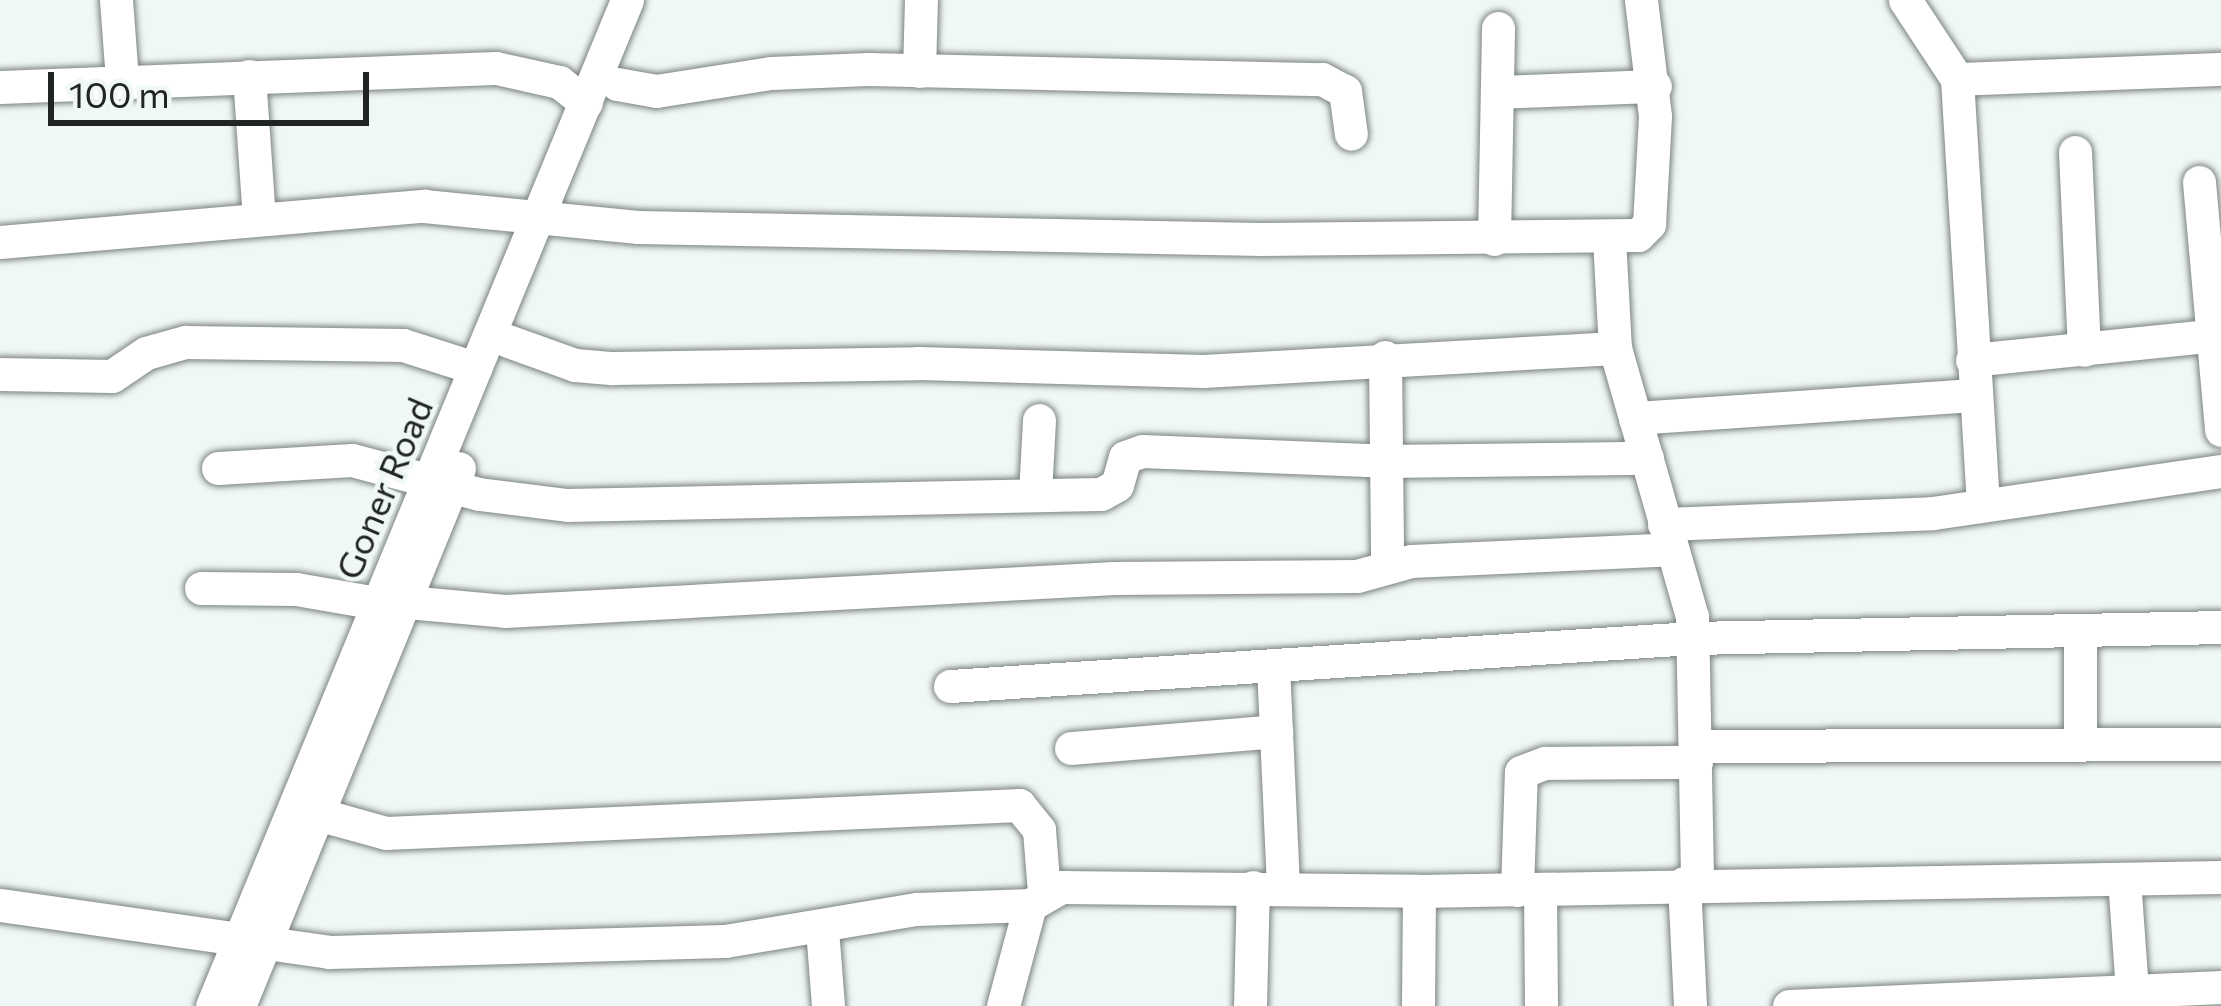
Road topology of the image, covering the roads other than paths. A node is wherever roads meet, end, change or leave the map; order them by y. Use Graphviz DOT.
graph roads {
  1 [pos="116,0"];
  2 [pos="628,0"];
  3 [pos="650,0"];
  4 [pos="921,0"];
  5 [pos="1905,0"];
  6 [pos="1646,2"];
  7 [pos="1498,28"];
  8 [pos="2221,69"];
  9 [pos="919,71"];
  10 [pos="249,76"];
  11 [pos="1957,79"];
  12 [pos="122,80"];
  13 [pos="617,83"];
  14 [pos="1655,86"];
  15 [pos="0,87"];
  16 [pos="1498,92"];
  17 [pos="586,103"];
  18 [pos="1351,134"];
  19 [pos="2075,152"];
  20 [pos="2199,182"];
  21 [pos="259,219"];
  22 [pos="547,219"];
  23 [pos="1609,238"];
  24 [pos="1494,239"];
  25 [pos="0,242"];
  26 [pos="2211,244"];
  27 [pos="2210,336"];
  28 [pos="508,340"];
  29 [pos="1615,348"];
  30 [pos="2084,350"];
  31 [pos="1385,357"];
  32 [pos="1972,360"];
  33 [pos="475,368"];
  34 [pos="0,374"];
  35 [pos="2219,391"];
  36 [pos="1975,395"];
  37 [pos="1635,418"];
  38 [pos="1039,420"];
  39 [pos="2221,430"];
  40 [pos="1646,458"];
  41 [pos="1386,461"];
  42 [pos="218,468"];
  43 [pos="2221,471"];
  44 [pos="442,481"];
  45 [pos="1035,494"];
  46 [pos="1983,505"];
  47 [pos="1668,536"];
  48 [pos="1387,565"];
  49 [pos="201,587"];
  50 [pos="392,603"];
  51 [pos="2221,627"];
  52 [pos="2080,630"];
  53 [pos="1693,638"];
  54 [pos="1273,666"];
  55 [pos="950,686"];
  56 [pos="1276,731"];
  57 [pos="2080,743"];
  58 [pos="2221,744"];
  59 [pos="1071,748"];
  60 [pos="1696,754"];
  61 [pos="321,815"];
  62 [pos="2221,878"];
  63 [pos="2124,879"];
  64 [pos="1690,883"];
  65 [pos="1268,888"];
  66 [pos="1528,890"];
  67 [pos="1419,891"];
  68 [pos="1037,899"];
  69 [pos="0,905"];
  70 [pos="823,929"];
  71 [pos="252,939"];
  72 [pos="2221,987"];
  73 [pos="2132,999"];
  74 [pos="212,1006"];
  75 [pos="239,1006"];
  76 [pos="828,1006"];
  77 [pos="1003,1006"];
  78 [pos="1250,1006"];
  79 [pos="1418,1006"];
  80 [pos="1541,1006"];
  81 [pos="1690,1006"];
  82 [pos="1790,1006"];
  1 -- 12 [label="street"];
  2 -- 17 [label="street, Goner Road"];
  3 -- 13 [label="street, Goner Road"];
  4 -- 9 [label="street"];
  5 -- 11 [label="street"];
  6 -- 14 [label="street"];
  7 -- 16 [label="street"];
  8 -- 11 [label="street"];
  9 -- 13 [label="street"];
  9 -- 18 [label="street"];
  10 -- 12 [label="street"];
  10 -- 17 [label="street"];
  10 -- 21 [label="street"];
  11 -- 32 [label="street"];
  12 -- 15 [label="street"];
  13 -- 22 [label="street, Goner Road"];
  14 -- 16 [label="street"];
  14 -- 23 [label="street"];
  16 -- 24 [label="street"];
  17 -- 22 [label="street, Goner Road"];
  19 -- 30 [label="street"];
  20 -- 26 [label="street"];
  21 -- 22 [label="street"];
  21 -- 25 [label="street"];
  22 -- 24 [label="street"];
  22 -- 28 [label="street, Goner Road"];
  22 -- 33 [label="street, Goner Road"];
  23 -- 24 [label="street"];
  23 -- 29 [label="street"];
  26 -- 27 [label="street"];
  27 -- 30 [label="street"];
  27 -- 35 [label="street"];
  28 -- 31 [label="street"];
  28 -- 44 [label="street, Goner Road"];
  29 -- 31 [label="street"];
  29 -- 37 [label="street"];
  30 -- 32 [label="street"];
  31 -- 41 [label="street"];
  32 -- 36 [label="street"];
  33 -- 34 [label="street"];
  33 -- 44 [label="street, Goner Road"];
  35 -- 39 [label="street"];
  36 -- 37 [label="street"];
  36 -- 46 [label="street"];
  37 -- 40 [label="street"];
  38 -- 45 [label="street"];
  40 -- 41 [label="street"];
  40 -- 47 [label="street"];
  41 -- 45 [label="street"];
  41 -- 48 [label="street"];
  42 -- 44 [label="street"];
  43 -- 46 [label="street"];
  44 -- 45 [label="street"];
  44 -- 50 [label="street, Goner Road"];
  46 -- 47 [label="street"];
  47 -- 48 [label="street"];
  47 -- 53 [label="street"];
  48 -- 50 [label="street"];
  49 -- 50 [label="street"];
  50 -- 61 [label="street, Goner Road"];
  50 -- 71 [label="street, Goner Road"];
  51 -- 52 [label="street"];
  52 -- 53 [label="street"];
  52 -- 57 [label="street"];
  53 -- 54 [label="street"];
  53 -- 60 [label="street"];
  54 -- 55 [label="street"];
  54 -- 56 [label="street"];
  56 -- 59 [label="street"];
  56 -- 65 [label="street"];
  57 -- 58 [label="street"];
  57 -- 60 [label="street"];
  60 -- 64 [label="street"];
  60 -- 66 [label="street"];
  61 -- 68 [label="street"];
  61 -- 71 [label="street, Goner Road"];
  62 -- 63 [label="street"];
  63 -- 64 [label="street"];
  63 -- 73 [label="street"];
  64 -- 66 [label="street"];
  64 -- 81 [label="street"];
  65 -- 67 [label="street"];
  65 -- 68 [label="street"];
  65 -- 78 [label="street"];
  66 -- 67 [label="street"];
  66 -- 80 [label="street"];
  67 -- 79 [label="street"];
  68 -- 70 [label="street"];
  68 -- 77 [label="street"];
  69 -- 71 [label="street"];
  70 -- 71 [label="street"];
  70 -- 76 [label="street"];
  71 -- 74 [label="street, Goner Road"];
  71 -- 75 [label="street, Goner Road"];
  72 -- 73 [label="street"];
  73 -- 82 [label="street"];
}
